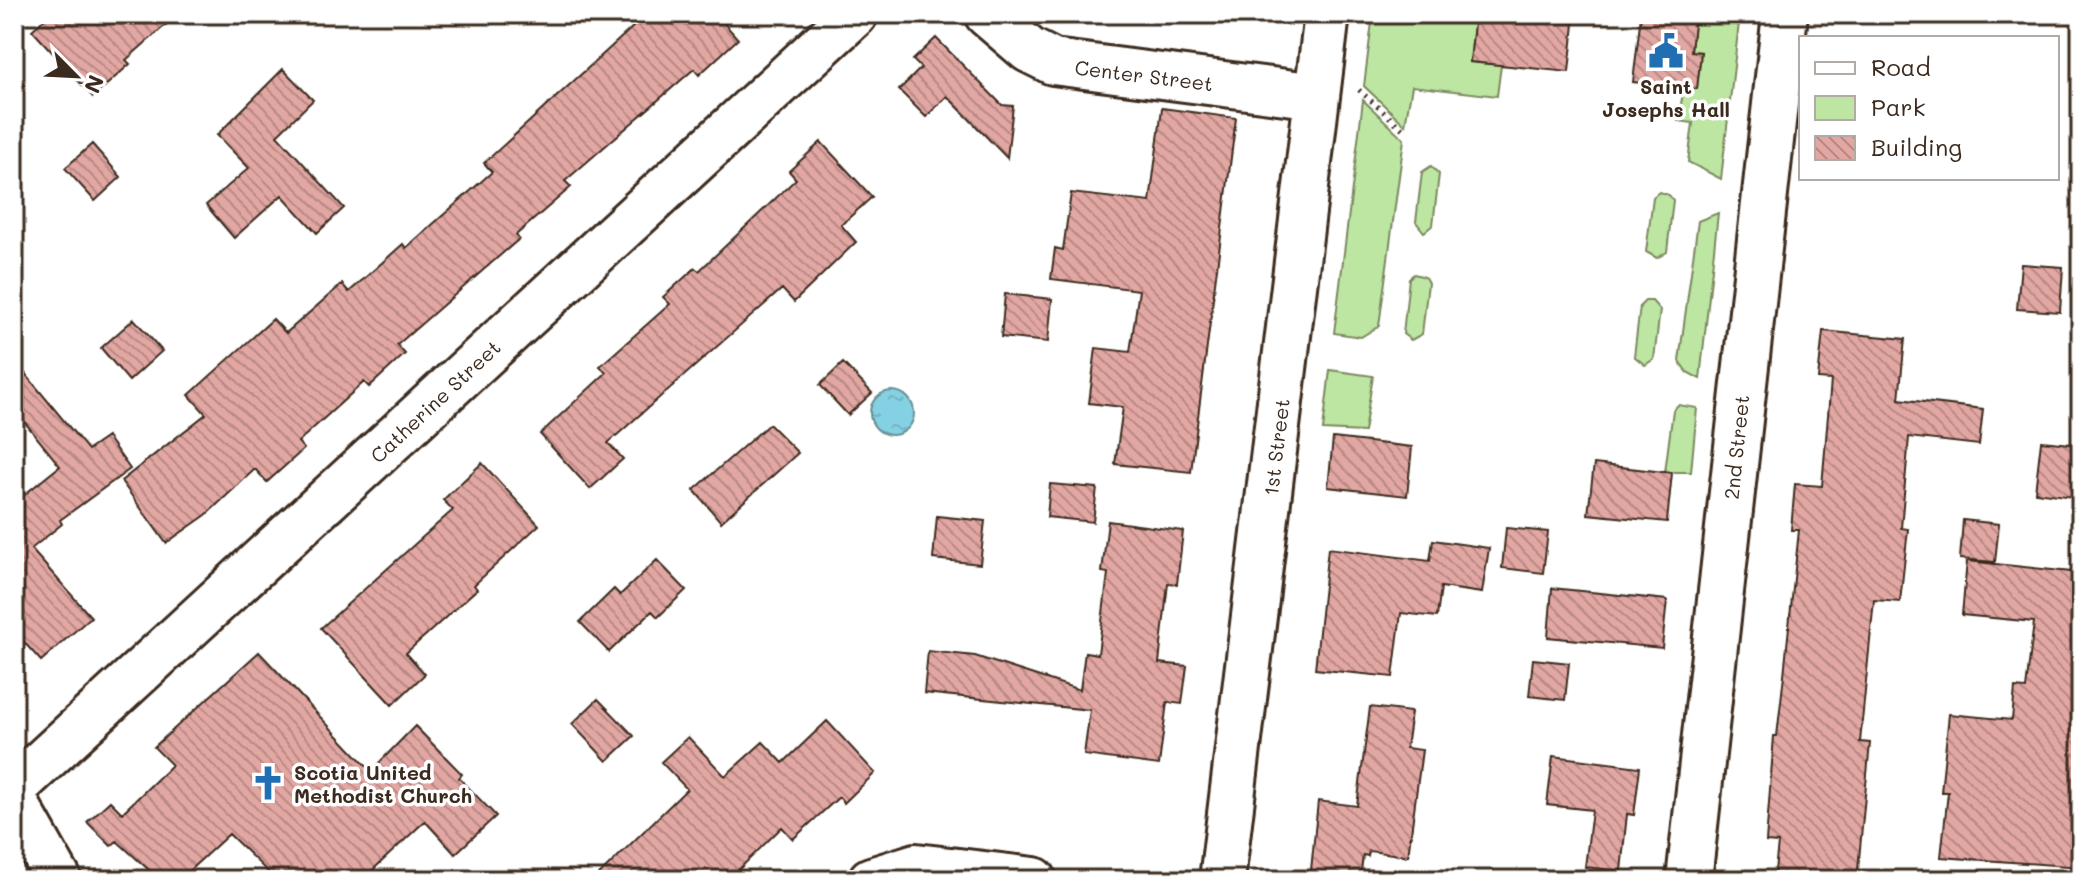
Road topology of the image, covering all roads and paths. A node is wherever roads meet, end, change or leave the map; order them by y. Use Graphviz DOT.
graph roads {
  1 [pos="855,14"];
  2 [pos="987,14"];
  3 [pos="1327,14"];
  4 [pos="1785,14"];
  5 [pos="1338,93"];
  6 [pos="1405,131"];
  7 [pos="14,788"];
  8 [pos="14,800"];
  9 [pos="59,880"];
  10 [pos="871,880"];
  11 [pos="1034,880"];
  12 [pos="1222,880"];
  13 [pos="1689,880"];
  1 -- 7 [label="street, Catherine Street"];
  2 -- 5 [label="street, Center Street"];
  3 -- 5 [label="street, 1st Street"];
  4 -- 13 [label="street, 2nd Street"];
  5 -- 6 [label="path"];
  5 -- 12 [label="street, 1st Street"];
  8 -- 9 [label="street"];
  10 -- 11 [label="street"];
}
